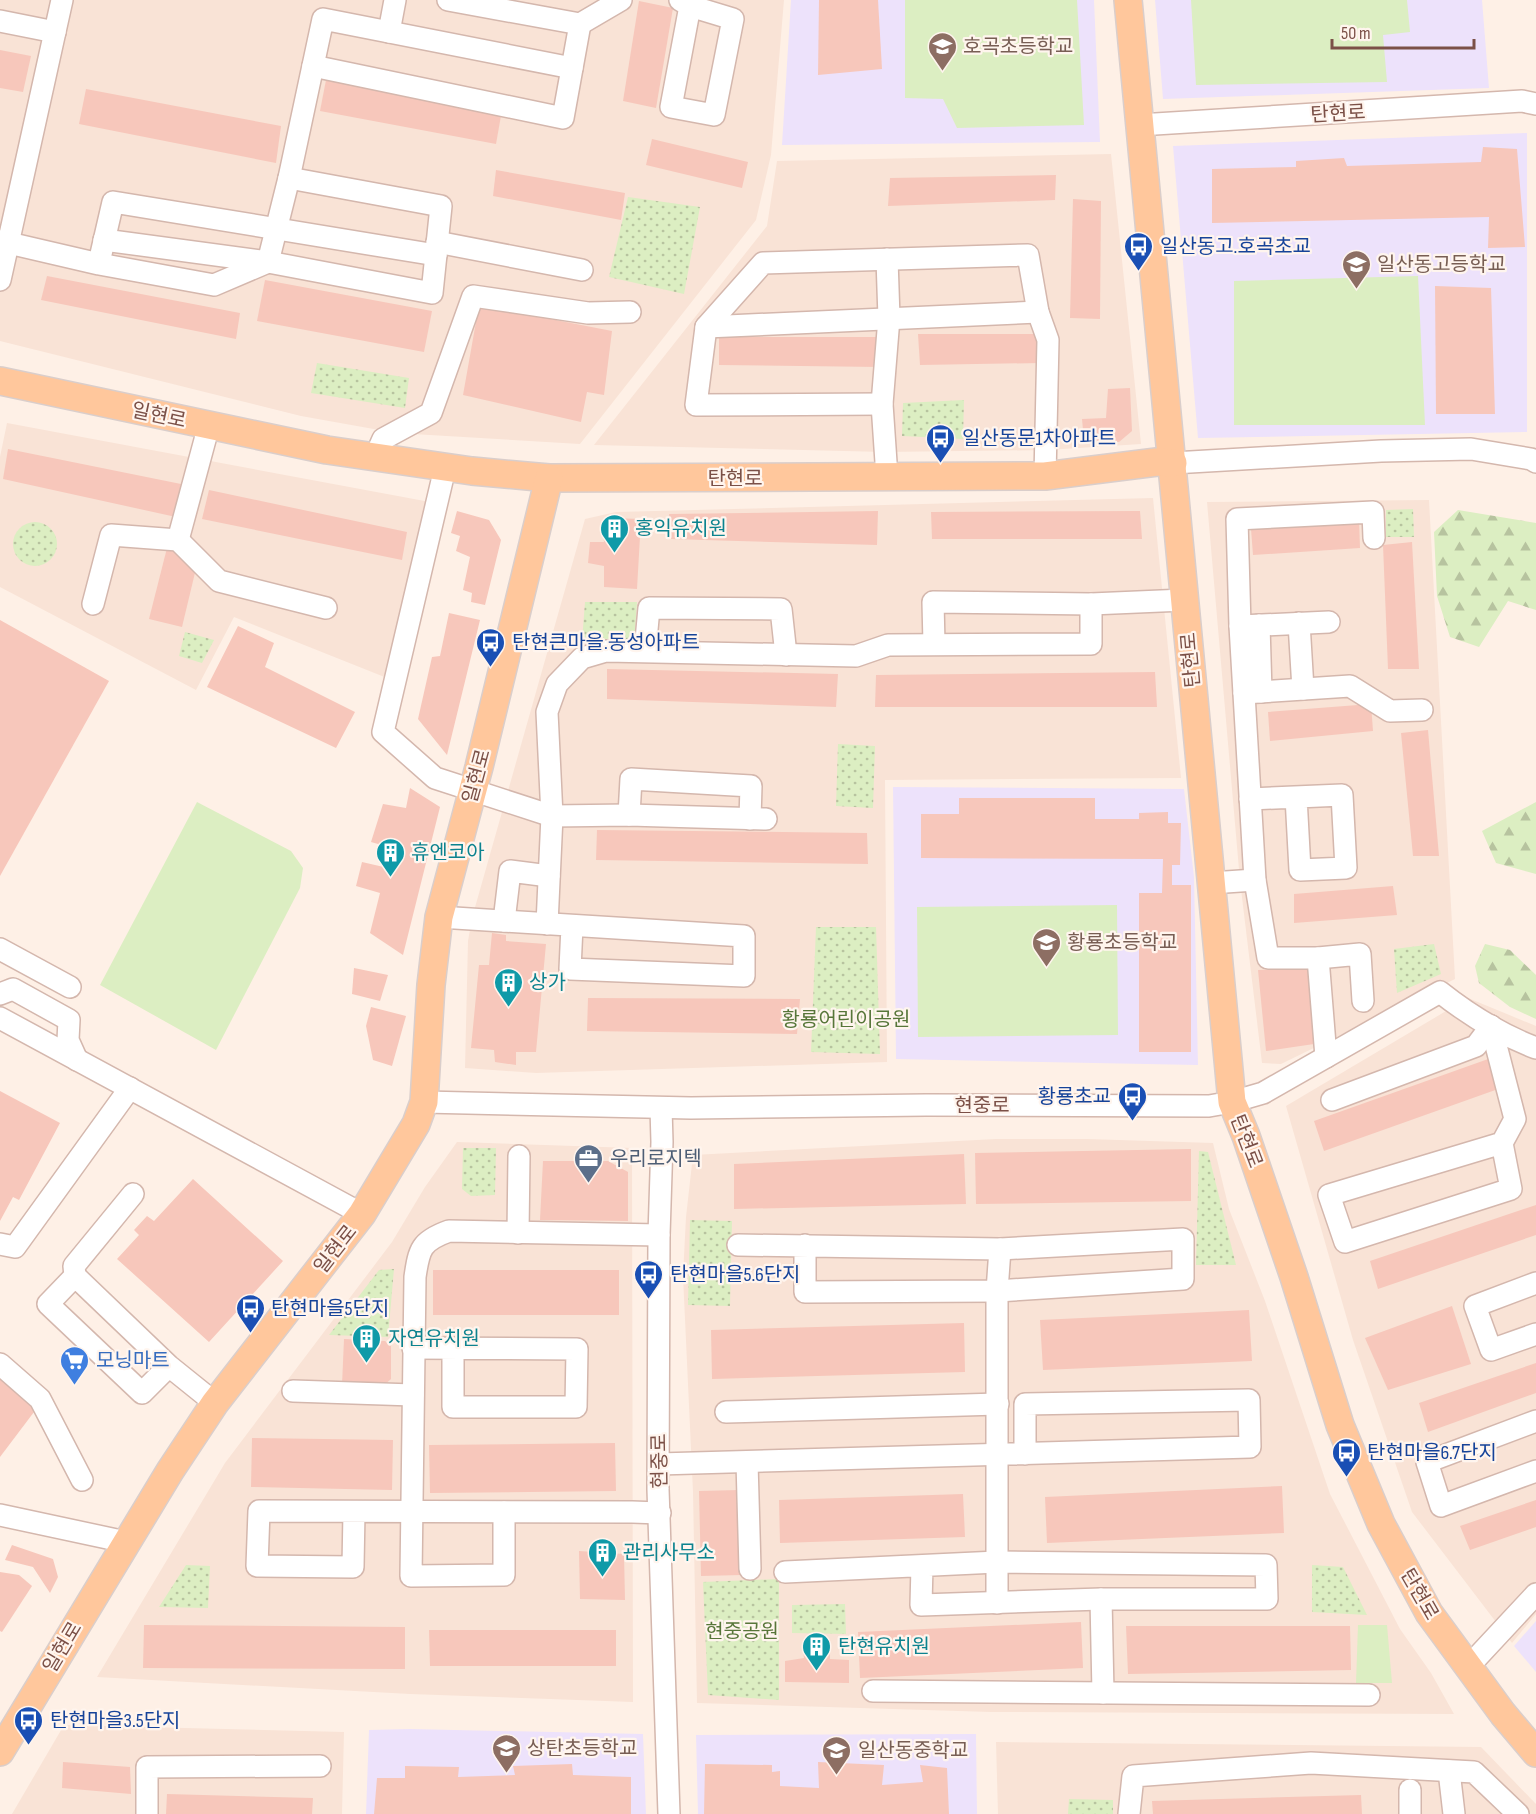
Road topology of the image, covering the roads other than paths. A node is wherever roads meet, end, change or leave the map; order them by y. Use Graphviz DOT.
graph roads {
  1 [pos="62,0"];
  2 [pos="395,0"];
  3 [pos="448,0"];
  4 [pos="621,0"];
  5 [pos="1128,0"];
  6 [pos="685,3"];
  7 [pos="0,21"];
  8 [pos="580,24"];
  9 [pos="55,32"];
  10 [pos="389,32"];
  11 [pos="313,66"];
  12 [pos="572,68"];
  13 [pos="1536,105"];
  14 [pos="1139,124"];
  15 [pos="289,178"];
  16 [pos="276,229"];
  17 [pos="104,240"];
  18 [pos="4,242"];
  19 [pos="437,249"];
  20 [pos="887,259"];
  21 [pos="268,262"];
  22 [pos="99,264"];
  23 [pos="582,270"];
  24 [pos="0,280"];
  25 [pos="630,312"];
  26 [pos="1038,312"];
  27 [pos="889,318"];
  28 [pos="706,327"];
  29 [pos="0,381"];
  30 [pos="882,404"];
  31 [pos="208,425"];
  32 [pos="375,458"];
  33 [pos="1536,462"];
  34 [pos="1173,463"];
  35 [pos="445,468"];
  36 [pos="1045,476"];
  37 [pos="887,477"];
  38 [pos="549,478"];
  39 [pos="1374,538"];
  40 [pos="178,540"];
  41 [pos="1184,600"];
  42 [pos="93,604"];
  43 [pos="1091,604"];
  44 [pos="326,608"];
  45 [pos="1329,622"];
  46 [pos="1299,623"];
  47 [pos="1250,626"];
  48 [pos="934,644"];
  49 [pos="645,651"];
  50 [pos="786,655"];
  51 [pos="1303,689"];
  52 [pos="1252,692"];
  53 [pos="1422,710"];
  54 [pos="472,790"];
  55 [pos="1296,797"];
  56 [pos="1250,799"];
  57 [pos="629,815"];
  58 [pos="552,816"];
  59 [pos="549,876"];
  60 [pos="1255,880"];
  61 [pos="1211,883"];
  62 [pos="439,917"];
  63 [pos="504,921"];
  64 [pos="547,924"];
  65 [pos="572,926"];
  66 [pos="0,949"];
  67 [pos="1318,958"];
  68 [pos="70,987"];
  69 [pos="0,994"];
  70 [pos="1363,1000"];
  71 [pos="0,1018"];
  72 [pos="1491,1026"];
  73 [pos="1536,1048"];
  74 [pos="1326,1056"];
  75 [pos="77,1060"];
  76 [pos="130,1088"];
  77 [pos="1332,1100"];
  78 [pos="424,1102"];
  79 [pos="1232,1102"];
  80 [pos="661,1108"];
  81 [pos="1502,1143"];
  82 [pos="519,1156"];
  83 [pos="133,1194"];
  84 [pos="362,1214"];
  85 [pos="518,1233"];
  86 [pos="659,1234"];
  87 [pos="0,1244"];
  88 [pos="738,1245"];
  89 [pos="805,1245"];
  90 [pos="1000,1249"];
  91 [pos="75,1276"];
  92 [pos="1536,1283"];
  93 [pos="997,1291"];
  94 [pos="1536,1334"];
  95 [pos="413,1348"];
  96 [pos="453,1348"];
  97 [pos="0,1364"];
  98 [pos="169,1366"];
  99 [pos="293,1391"];
  100 [pos="413,1395"];
  101 [pos="215,1403"];
  102 [pos="998,1404"];
  103 [pos="726,1412"];
  104 [pos="1536,1421"];
  105 [pos="1025,1454"];
  106 [pos="998,1455"];
  107 [pos="747,1462"];
  108 [pos="658,1464"];
  109 [pos="1536,1471"];
  110 [pos="81,1480"];
  111 [pos="354,1512"];
  112 [pos="412,1512"];
  113 [pos="504,1512"];
  114 [pos="660,1513"];
  115 [pos="0,1515"];
  116 [pos="126,1542"];
  117 [pos="997,1562"];
  118 [pos="922,1566"];
  119 [pos="750,1569"];
  120 [pos="785,1572"];
  121 [pos="1536,1594"];
  122 [pos="1101,1599"];
  123 [pos="997,1603"];
  124 [pos="1468,1667"];
  125 [pos="873,1691"];
  126 [pos="1103,1693"];
  127 [pos="1369,1695"];
  128 [pos="0,1752"];
  129 [pos="1536,1753"];
  130 [pos="320,1766"];
  131 [pos="1449,1771"];
  132 [pos="1410,1790"];
  133 [pos="147,1814"];
  134 [pos="669,1814"];
  135 [pos="1129,1814"];
  136 [pos="1410,1814"];
  137 [pos="1454,1814"];
  138 [pos="1518,1814"];
  1 -- 9 [label="street"];
  2 -- 10 [label="street"];
  3 -- 8 [label="street"];
  4 -- 8 [label="street"];
  5 -- 14 [label="main road, 탄현로"];
  6 -- 6 [label="street"];
  7 -- 9 [label="street"];
  8 -- 12 [label="street"];
  9 -- 18 [label="street"];
  10 -- 11 [label="street"];
  10 -- 12 [label="street"];
  11 -- 12 [label="street"];
  11 -- 15 [label="street"];
  13 -- 14 [label="street, 탄현로"];
  14 -- 34 [label="main road, 탄현로"];
  15 -- 16 [label="street"];
  15 -- 19 [label="street"];
  16 -- 17 [label="street"];
  16 -- 19 [label="street"];
  16 -- 21 [label="street"];
  17 -- 21 [label="street"];
  17 -- 22 [label="street"];
  18 -- 22 [label="street"];
  18 -- 24 [label="street"];
  19 -- 21 [label="street"];
  19 -- 23 [label="street"];
  20 -- 26 [label="street"];
  20 -- 27 [label="street"];
  20 -- 28 [label="street"];
  21 -- 22 [label="street"];
  25 -- 32 [label="street"];
  26 -- 27 [label="street"];
  26 -- 36 [label="street"];
  27 -- 28 [label="street"];
  27 -- 30 [label="street"];
  28 -- 30 [label="street"];
  29 -- 31 [label="main road, 일현로"];
  30 -- 37 [label="street"];
  31 -- 32 [label="main road, 일현로"];
  31 -- 40 [label="street"];
  32 -- 35 [label="main road, 일현로"];
  33 -- 34 [label="street, 탄현로"];
  34 -- 36 [label="main road, 탄현로"];
  34 -- 41 [label="main road, 탄현로"];
  35 -- 38 [label="main road, 일현로"];
  35 -- 54 [label="street"];
  36 -- 37 [label="main road, 탄현로"];
  37 -- 38 [label="main road, 탄현로"];
  38 -- 54 [label="main road, 일현로"];
  39 -- 47 [label="street"];
  40 -- 42 [label="street"];
  40 -- 44 [label="street"];
  41 -- 43 [label="street"];
  41 -- 61 [label="main road, 탄현로"];
  43 -- 48 [label="street"];
  43 -- 48 [label="street"];
  45 -- 46 [label="street"];
  46 -- 47 [label="street"];
  46 -- 51 [label="street"];
  47 -- 52 [label="street"];
  48 -- 50 [label="street"];
  49 -- 50 [label="street"];
  49 -- 50 [label="street"];
  49 -- 58 [label="street"];
  51 -- 52 [label="street"];
  51 -- 53 [label="street"];
  52 -- 56 [label="street"];
  54 -- 58 [label="street"];
  54 -- 62 [label="main road, 일현로"];
  55 -- 56 [label="street"];
  56 -- 60 [label="street"];
  57 -- 57 [label="street"];
  57 -- 58 [label="street"];
  58 -- 59 [label="street"];
  59 -- 63 [label="street"];
  59 -- 64 [label="street"];
  60 -- 61 [label="street"];
  60 -- 67 [label="street"];
  61 -- 79 [label="main road, 탄현로"];
  62 -- 63 [label="street"];
  62 -- 78 [label="main road, 일현로"];
  63 -- 64 [label="street"];
  64 -- 65 [label="street"];
  65 -- 65 [label="street"];
  66 -- 68 [label="street"];
  67 -- 70 [label="street"];
  67 -- 74 [label="street"];
  69 -- 75 [label="street"];
  71 -- 75 [label="street"];
  72 -- 73 [label="street"];
  72 -- 74 [label="street, 현중로"];
  72 -- 77 [label="street"];
  72 -- 81 [label="street"];
  74 -- 79 [label="street, 현중로"];
  75 -- 76 [label="street"];
  76 -- 84 [label="street"];
  76 -- 87 [label="street"];
  78 -- 80 [label="street, 현중로"];
  78 -- 84 [label="main road, 일현로"];
  79 -- 80 [label="street, 현중로"];
  79 -- 124 [label="main road, 탄현로"];
  80 -- 86 [label="street, 현중로"];
  81 -- 81 [label="street"];
  82 -- 85 [label="street"];
  83 -- 91 [label="street"];
  84 -- 101 [label="main road, 일현로"];
  85 -- 86 [label="street"];
  85 -- 95 [label="street"];
  86 -- 108 [label="street, 현중로"];
  88 -- 89 [label="street"];
  89 -- 90 [label="street"];
  89 -- 93 [label="street"];
  90 -- 93 [label="street"];
  90 -- 93 [label="street"];
  91 -- 98 [label="street"];
  91 -- 98 [label="street"];
  92 -- 94 [label="street"];
  93 -- 102 [label="street"];
  95 -- 96 [label="street"];
  95 -- 100 [label="street"];
  96 -- 96 [label="street"];
  97 -- 110 [label="street"];
  98 -- 101 [label="street"];
  99 -- 100 [label="street"];
  100 -- 112 [label="street"];
  101 -- 116 [label="main road, 일현로"];
  102 -- 103 [label="street"];
  102 -- 106 [label="street"];
  104 -- 109 [label="street"];
  105 -- 105 [label="street"];
  105 -- 106 [label="street"];
  106 -- 107 [label="street"];
  106 -- 117 [label="street"];
  107 -- 108 [label="street"];
  107 -- 119 [label="street"];
  108 -- 114 [label="street, 현중로"];
  111 -- 111 [label="street"];
  111 -- 112 [label="street"];
  112 -- 113 [label="street"];
  112 -- 113 [label="street"];
  113 -- 114 [label="street"];
  114 -- 134 [label="street, 현중로"];
  115 -- 116 [label="street"];
  116 -- 128 [label="main road, 일현로"];
  117 -- 118 [label="street"];
  117 -- 122 [label="street"];
  117 -- 123 [label="street"];
  118 -- 120 [label="street"];
  118 -- 123 [label="street"];
  121 -- 124 [label="street"];
  122 -- 123 [label="street"];
  122 -- 126 [label="street"];
  124 -- 129 [label="main road, 탄현로"];
  125 -- 126 [label="street"];
  126 -- 127 [label="street"];
  130 -- 133 [label="street"];
  131 -- 135 [label="street"];
  131 -- 137 [label="street"];
  131 -- 138 [label="street"];
  132 -- 136 [label="street"];
}
